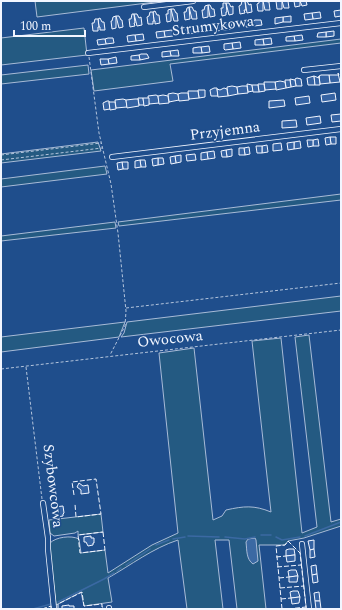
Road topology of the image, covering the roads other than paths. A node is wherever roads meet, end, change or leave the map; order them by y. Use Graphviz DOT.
graph roads {
  1 [pos="193,1"];
  2 [pos="144,7"];
  3 [pos="341,23"];
  4 [pos="88,53"];
  5 [pos="341,66"];
  6 [pos="304,70"];
  7 [pos="341,129"];
  8 [pos="112,157"];
  9 [pos="43,503"];
  10 [pos="302,544"];
  11 [pos="54,609"];
  12 [pos="309,609"];
  1 -- 2 [label="street"];
  3 -- 4 [label="street, Strumykowa"];
  5 -- 6 [label="street"];
  7 -- 8 [label="street, Przyjemna"];
  9 -- 11 [label="street, Szybowcowa"];
  10 -- 12 [label="street"];
}
